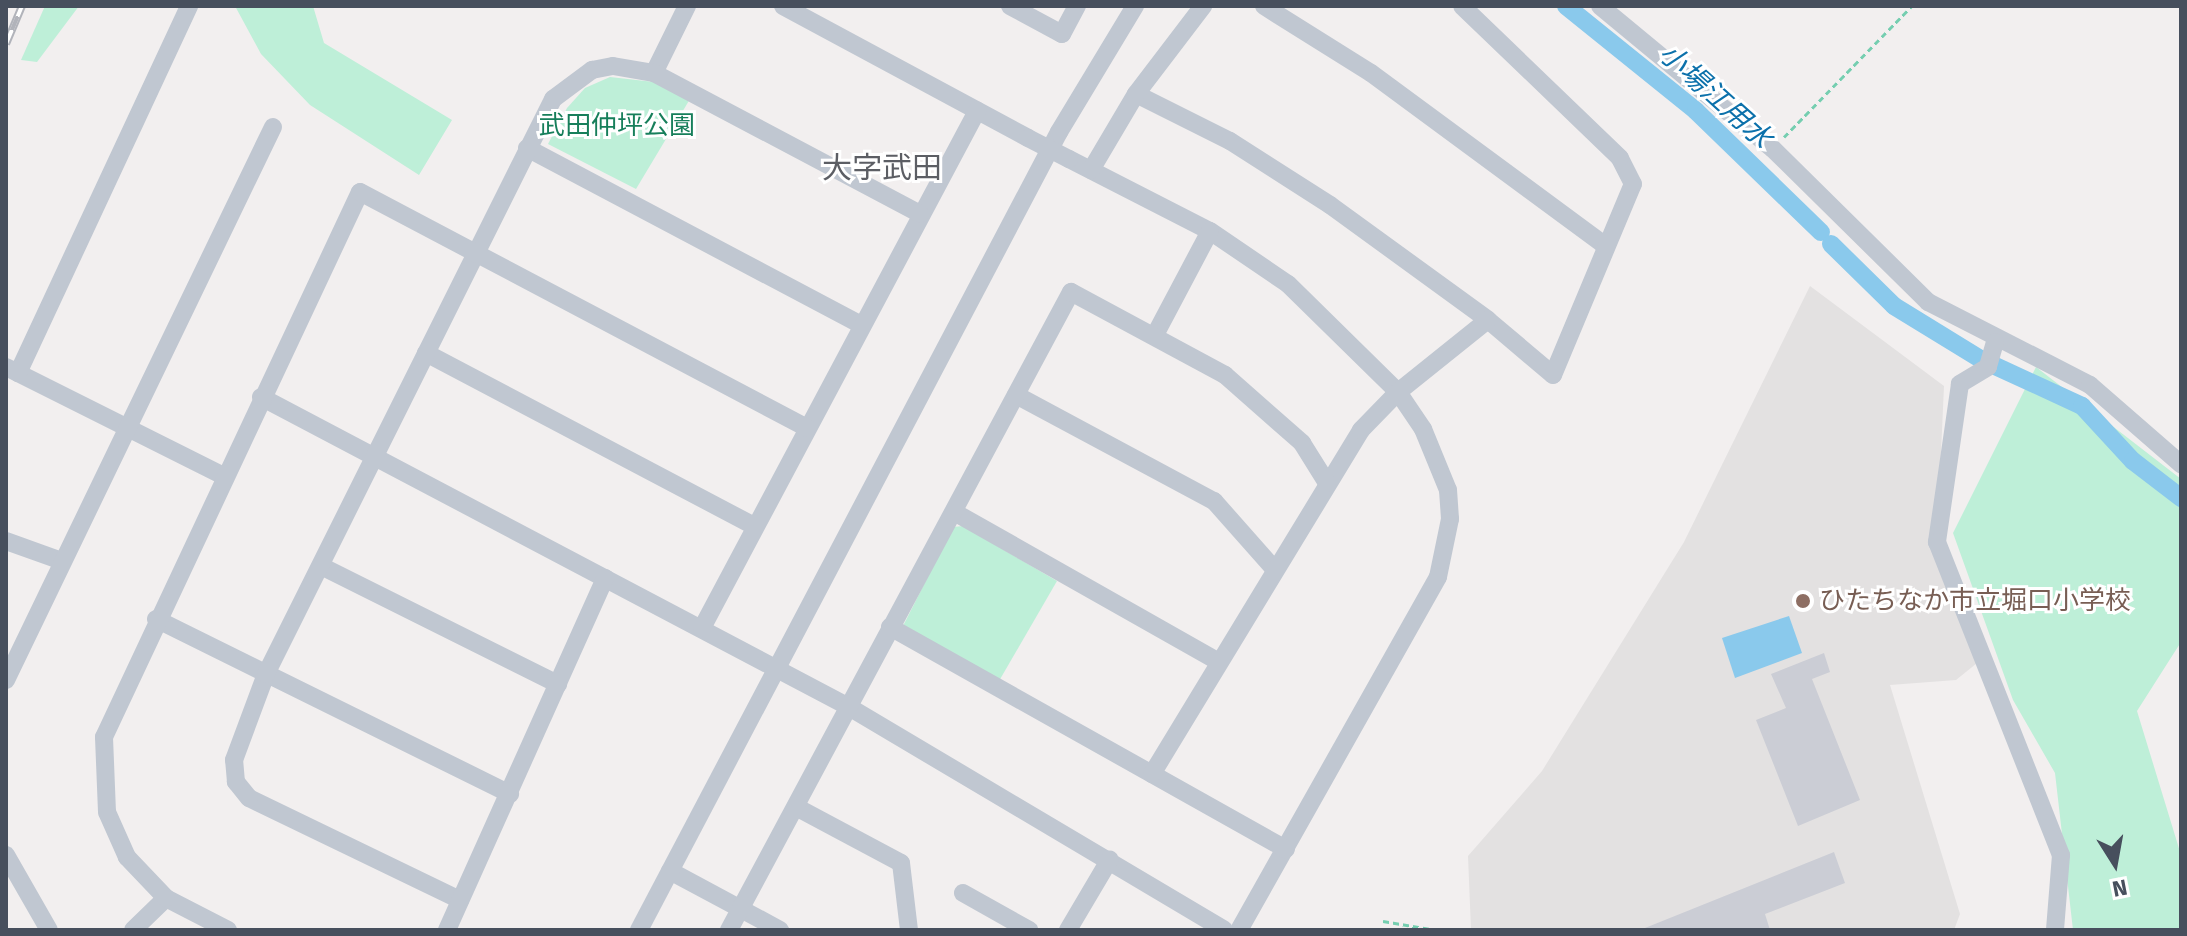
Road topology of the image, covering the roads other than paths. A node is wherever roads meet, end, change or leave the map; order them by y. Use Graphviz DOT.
graph roads {
  1 [pos="189,6"];
  2 [pos="687,6"];
  3 [pos="783,6"];
  4 [pos="1010,6"];
  5 [pos="1077,6"];
  6 [pos="1135,6"];
  7 [pos="1203,6"];
  8 [pos="1264,6"];
  9 [pos="1462,6"];
  10 [pos="1600,6"];
  11 [pos="654,73"];
  12 [pos="1136,94"];
  13 [pos="977,111"];
  14 [pos="273,127"];
  15 [pos="527,148"];
  16 [pos="1091,170"];
  17 [pos="920,214"];
  18 [pos="1210,231"];
  19 [pos="1606,246"];
  20 [pos="474,253"];
  21 [pos="1488,320"];
  22 [pos="860,324"];
  23 [pos="1156,333"];
  24 [pos="1995,342"];
  25 [pos="426,353"];
  26 [pos="12,370"];
  27 [pos="1398,392"];
  28 [pos="1016,395"];
  29 [pos="261,397"];
  30 [pos="124,426"];
  31 [pos="807,428"];
  32 [pos="374,456"];
  33 [pos="2181,464"];
  34 [pos="224,476"];
  35 [pos="1327,483"];
  36 [pos="954,512"];
  37 [pos="754,526"];
  38 [pos="6,541"];
  39 [pos="59,560"];
  40 [pos="321,566"];
  41 [pos="1275,570"];
  42 [pos="605,578"];
  43 [pos="156,619"];
  44 [pos="890,627"];
  45 [pos="702,628"];
  46 [pos="1216,660"];
  47 [pos="776,668"];
  48 [pos="266,674"];
  49 [pos="6,680"];
  50 [pos="558,684"];
  51 [pos="849,707"];
  52 [pos="1152,774"];
  53 [pos="510,794"];
  54 [pos="796,807"];
  55 [pos="1286,849"];
  56 [pos="6,856"];
  57 [pos="1110,859"];
  58 [pos="670,871"];
  59 [pos="963,893"];
  60 [pos="166,898"];
  61 [pos="460,900"];
  62 [pos="741,908"];
  63 [pos="49,930"];
  64 [pos="133,930"];
  65 [pos="228,930"];
  66 [pos="447,930"];
  67 [pos="639,930"];
  68 [pos="729,930"];
  69 [pos="780,930"];
  70 [pos="909,930"];
  71 [pos="1029,930"];
  72 [pos="1068,930"];
  73 [pos="1224,930"];
  74 [pos="1239,930"];
  75 [pos="2055,930"];
  1 -- 26 [label="street"];
  2 -- 11 [label="street"];
  3 -- 13 [label="street"];
  4 -- 5 [label="street"];
  6 -- 47 [label="street"];
  7 -- 12 [label="street"];
  8 -- 19 [label="street"];
  9 -- 19 [label="street"];
  10 -- 24 [label="street"];
  11 -- 15 [label="street"];
  11 -- 17 [label="street"];
  12 -- 16 [label="street"];
  12 -- 21 [label="street"];
  13 -- 16 [label="street, bridge"];
  13 -- 17 [label="street"];
  14 -- 30 [label="street"];
  15 -- 20 [label="street"];
  15 -- 22 [label="street"];
  16 -- 18 [label="street"];
  17 -- 22 [label="street"];
  18 -- 23 [label="street"];
  18 -- 27 [label="street"];
  19 -- 21 [label="street"];
  20 -- 25 [label="street"];
  20 -- 29 [label="street"];
  20 -- 31 [label="street"];
  21 -- 27 [label="street"];
  22 -- 31 [label="street"];
  23 -- 28 [label="street"];
  23 -- 35 [label="street"];
  24 -- 33 [label="street"];
  24 -- 75 [label="street"];
  25 -- 32 [label="street"];
  25 -- 37 [label="street"];
  26 -- 30 [label="street"];
  27 -- 35 [label="street"];
  27 -- 55 [label="street"];
  28 -- 36 [label="street"];
  28 -- 41 [label="street"];
  29 -- 32 [label="street"];
  29 -- 34 [label="street"];
  30 -- 34 [label="street"];
  30 -- 39 [label="street"];
  31 -- 37 [label="street"];
  32 -- 40 [label="street"];
  32 -- 42 [label="street"];
  34 -- 43 [label="street"];
  35 -- 41 [label="street"];
  36 -- 44 [label="street"];
  36 -- 46 [label="street"];
  37 -- 45 [label="street"];
  38 -- 39 [label="street"];
  39 -- 49 [label="street"];
  40 -- 48 [label="street"];
  40 -- 50 [label="street"];
  41 -- 46 [label="street"];
  42 -- 45 [label="street"];
  42 -- 50 [label="street"];
  43 -- 48 [label="street"];
  43 -- 60 [label="street"];
  44 -- 51 [label="street"];
  44 -- 52 [label="street"];
  45 -- 47 [label="street"];
  46 -- 52 [label="street"];
  47 -- 51 [label="street"];
  47 -- 58 [label="street"];
  48 -- 53 [label="street"];
  48 -- 61 [label="street"];
  50 -- 53 [label="street"];
  51 -- 54 [label="street"];
  51 -- 57 [label="street"];
  52 -- 55 [label="street"];
  53 -- 61 [label="street"];
  54 -- 62 [label="street"];
  54 -- 70 [label="street"];
  55 -- 74 [label="street"];
  56 -- 63 [label="street"];
  57 -- 72 [label="street"];
  57 -- 73 [label="street"];
  58 -- 62 [label="street"];
  58 -- 67 [label="street"];
  59 -- 71 [label="street"];
  60 -- 64 [label="street"];
  60 -- 65 [label="street"];
  61 -- 66 [label="street"];
  62 -- 68 [label="street"];
  62 -- 69 [label="street"];
}
